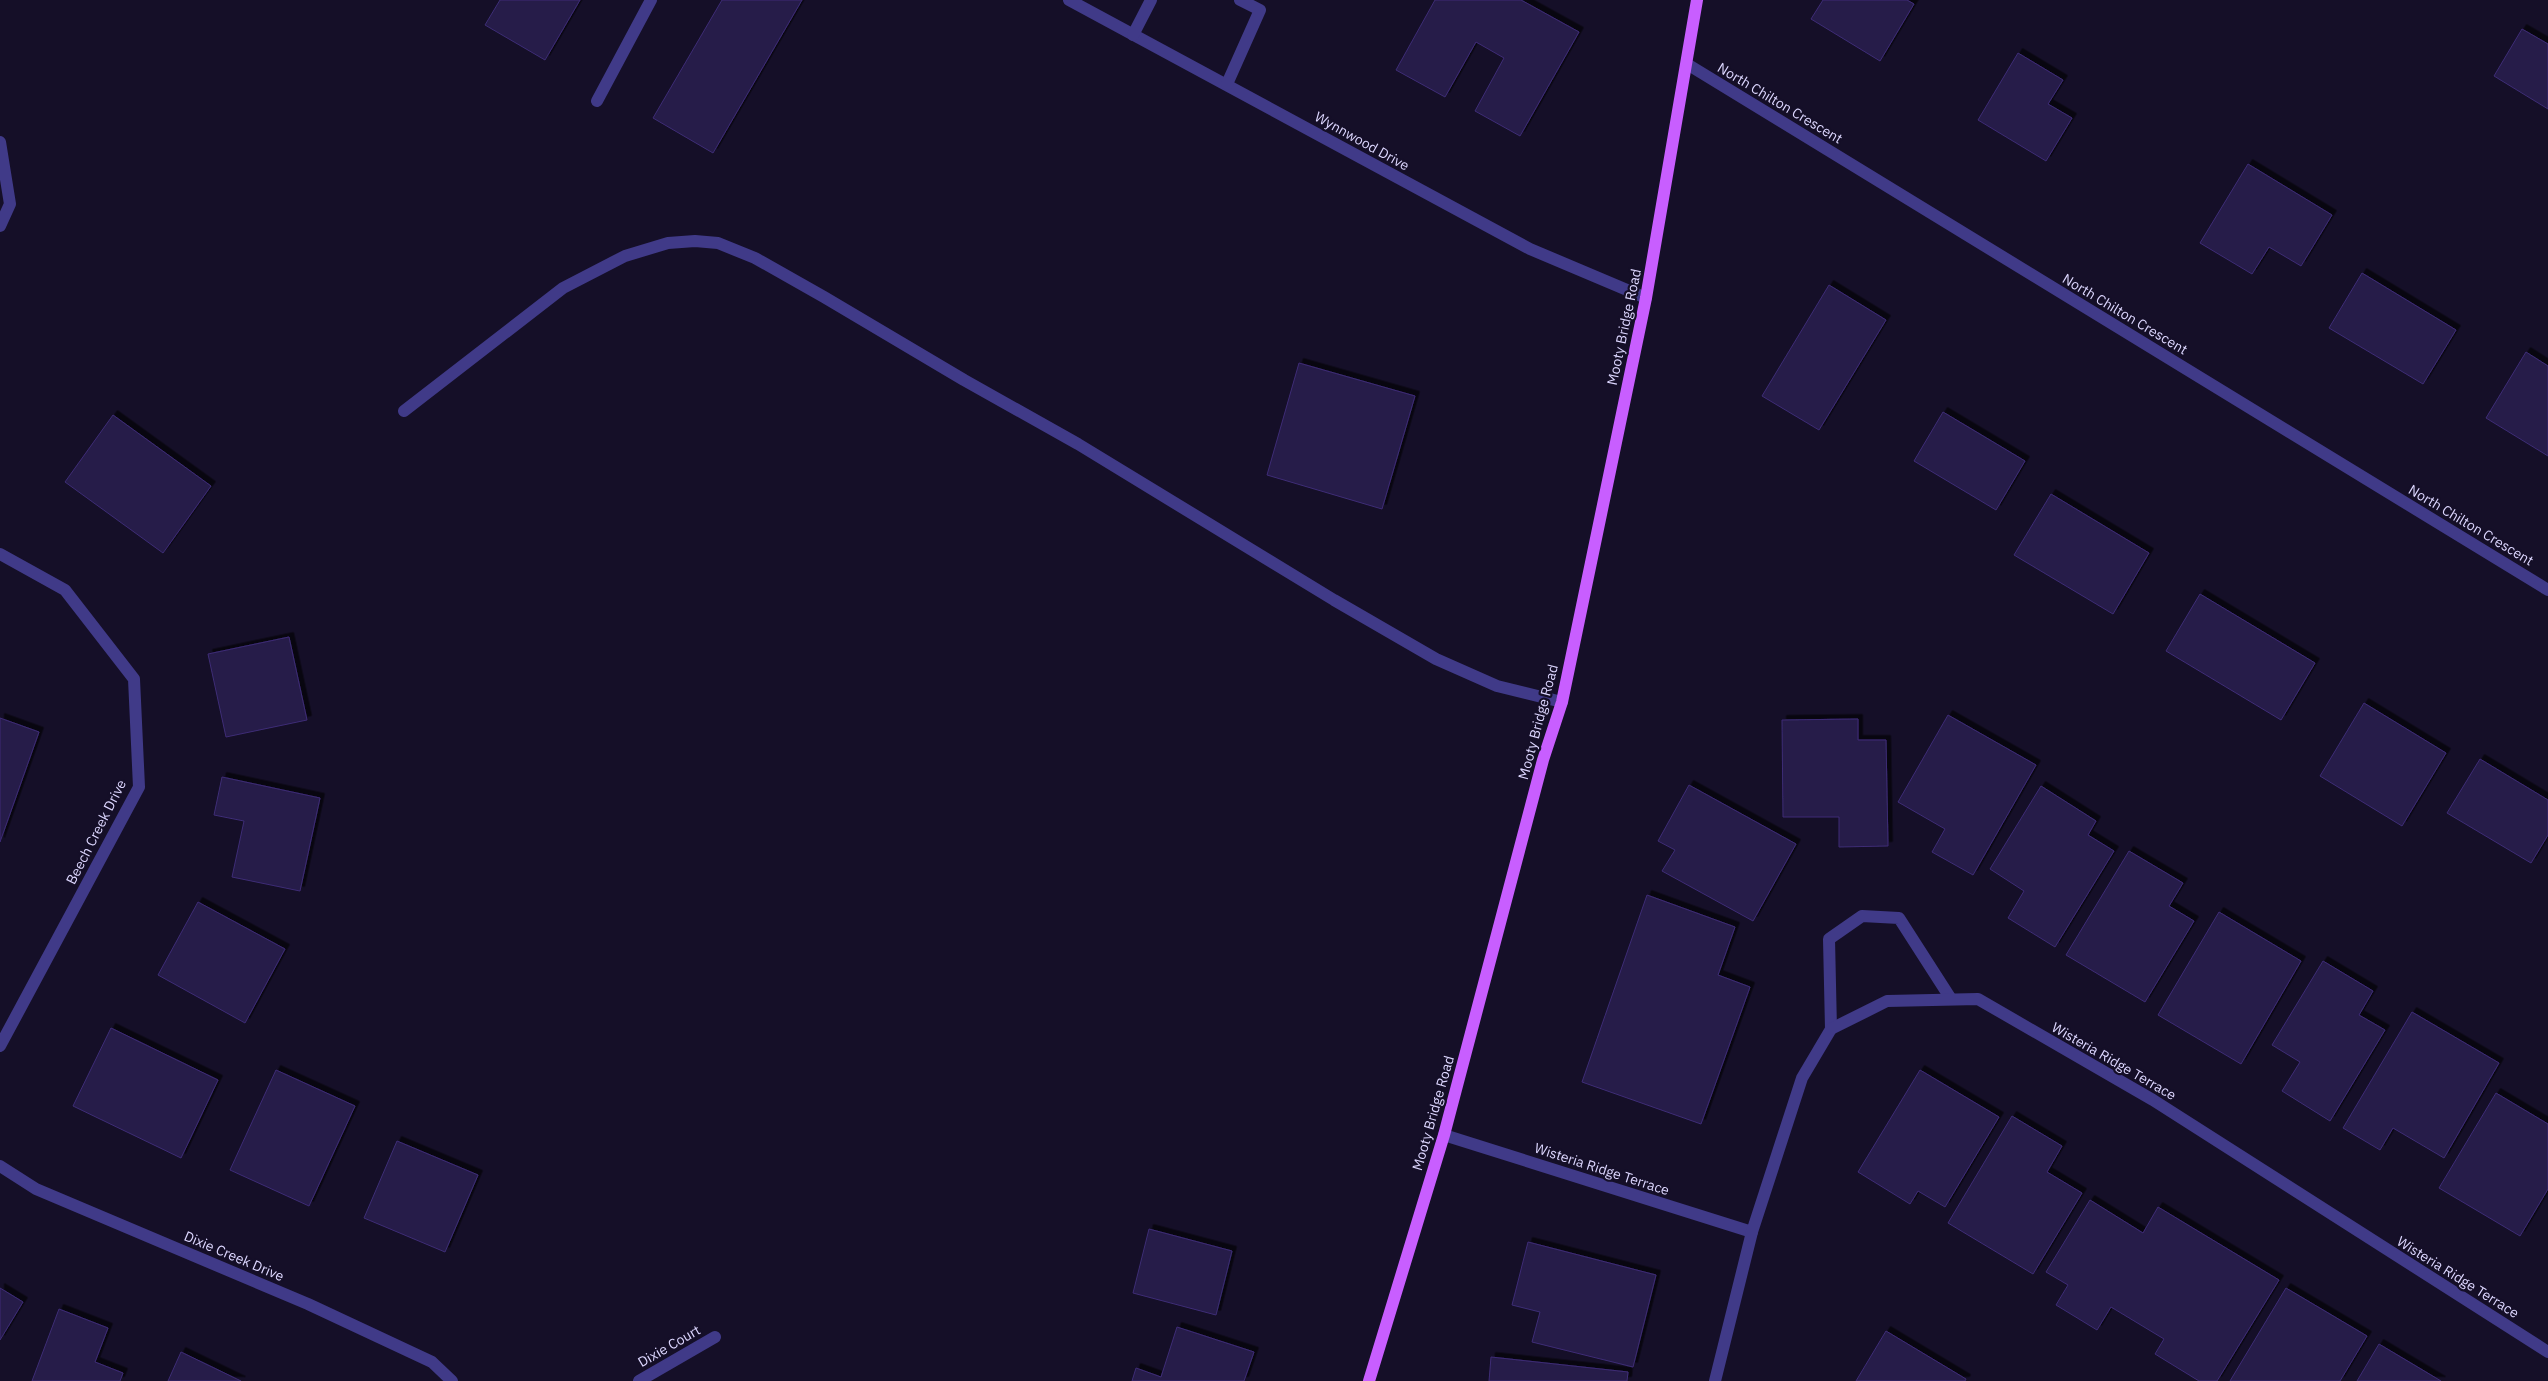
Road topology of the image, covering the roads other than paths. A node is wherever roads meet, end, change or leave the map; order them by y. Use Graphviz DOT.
graph roads {
  1 [pos="651,0"];
  2 [pos="1069,0"];
  3 [pos="1151,0"];
  4 [pos="1240,0"];
  5 [pos="1697,0"];
  6 [pos="1133,35"];
  7 [pos="1687,64"];
  8 [pos="1227,84"];
  9 [pos="597,101"];
  10 [pos="0,142"];
  11 [pos="0,226"];
  12 [pos="1646,298"];
  13 [pos="404,411"];
  14 [pos="0,554"];
  15 [pos="2548,590"];
  16 [pos="1562,702"];
  17 [pos="1951,999"];
  18 [pos="1831,1029"];
  19 [pos="0,1046"];
  20 [pos="1444,1135"];
  21 [pos="0,1166"];
  22 [pos="1752,1232"];
  23 [pos="715,1337"];
  24 [pos="2548,1352"];
  25 [pos="452,1381"];
  26 [pos="639,1381"];
  27 [pos="1369,1381"];
  28 [pos="1715,1381"];
  1 -- 9 [label="street"];
  2 -- 6 [label="street, Wynnwood Drive"];
  3 -- 6 [label="street"];
  4 -- 8 [label="street"];
  5 -- 7 [label="main road, Mooty Bridge Road"];
  6 -- 8 [label="street, Wynnwood Drive"];
  7 -- 12 [label="main road, Mooty Bridge Road"];
  7 -- 15 [label="street, North Chilton Crescent"];
  8 -- 12 [label="street, Wynnwood Drive"];
  10 -- 11 [label="street"];
  12 -- 16 [label="main road, Mooty Bridge Road"];
  13 -- 16 [label="street"];
  14 -- 19 [label="street, Beech Creek Drive"];
  16 -- 20 [label="main road, Mooty Bridge Road"];
  17 -- 18 [label="street, Wisteria Ridge Terrace"];
  17 -- 18 [label="street"];
  17 -- 24 [label="street, Wisteria Ridge Terrace"];
  18 -- 22 [label="street"];
  20 -- 22 [label="street, Wisteria Ridge Terrace"];
  20 -- 27 [label="main road, Mooty Bridge Road"];
  21 -- 25 [label="street, Dixie Creek Drive"];
  22 -- 28 [label="street"];
  23 -- 26 [label="street, Dixie Court"];
}
